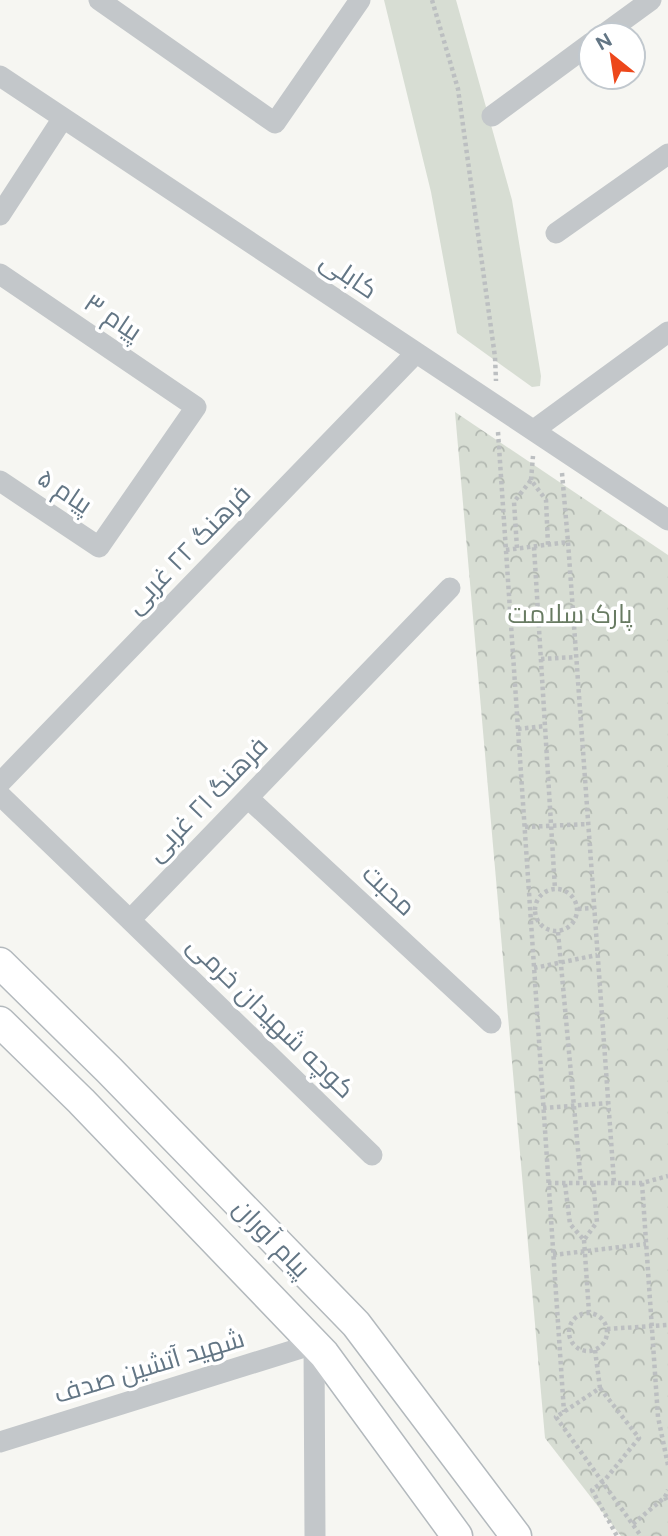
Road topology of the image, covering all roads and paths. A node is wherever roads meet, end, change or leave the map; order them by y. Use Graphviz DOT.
graph roads {
  1 [pos="99,0"];
  2 [pos="360,0"];
  3 [pos="432,0"];
  4 [pos="651,0"];
  5 [pos="622,21"];
  6 [pos="577,53"];
  7 [pos="0,76"];
  8 [pos="492,116"];
  9 [pos="63,118"];
  10 [pos="666,160"];
  11 [pos="0,215"];
  12 [pos="556,233"];
  13 [pos="0,274"];
  14 [pos="668,332"];
  15 [pos="416,352"];
  16 [pos="496,406"];
  17 [pos="534,430"];
  18 [pos="562,449"];
  19 [pos="0,481"];
  20 [pos="668,520"];
  21 [pos="568,542"];
  22 [pos="548,545"];
  23 [pos="99,547"];
  24 [pos="534,547"];
  25 [pos="517,548"];
  26 [pos="506,550"];
  27 [pos="450,588"];
  28 [pos="576,657"];
  29 [pos="541,659"];
  30 [pos="545,726"];
  31 [pos="518,729"];
  32 [pos="0,783"];
  33 [pos="0,795"];
  34 [pos="248,798"];
  35 [pos="588,824"];
  36 [pos="551,825"];
  37 [pos="525,827"];
  38 [pos="555,889"];
  39 [pos="594,908"];
  40 [pos="578,909"];
  41 [pos="532,912"];
  42 [pos="130,920"];
  43 [pos="558,932"];
  44 [pos="597,955"];
  45 [pos="0,963"];
  46 [pos="560,963"];
  47 [pos="534,968"];
  48 [pos="0,1022"];
  49 [pos="491,1023"];
  50 [pos="608,1103"];
  51 [pos="574,1105"];
  52 [pos="543,1108"];
  53 [pos="372,1155"];
  54 [pos="668,1176"];
  55 [pos="593,1181"];
  56 [pos="614,1182"];
  57 [pos="548,1183"];
  58 [pos="581,1183"];
  59 [pos="642,1183"];
  60 [pos="565,1184"];
  61 [pos="584,1240"];
  62 [pos="646,1244"];
  63 [pos="585,1251"];
  64 [pos="553,1255"];
  65 [pos="589,1312"];
  66 [pos="668,1325"];
  67 [pos="651,1327"];
  68 [pos="607,1329"];
  69 [pos="314,1344"];
  70 [pos="595,1350"];
  71 [pos="600,1388"];
  72 [pos="564,1412"];
  73 [pos="658,1417"];
  74 [pos="668,1417"];
  75 [pos="435,1429"];
  76 [pos="0,1442"];
  77 [pos="397,1454"];
  78 [pos="668,1465"];
  79 [pos="604,1481"];
  80 [pos="668,1490"];
  81 [pos="666,1500"];
  82 [pos="494,1508"];
  83 [pos="633,1524"];
  84 [pos="316,1536"];
  85 [pos="458,1536"];
  86 [pos="516,1536"];
  87 [pos="617,1536"];
  88 [pos="641,1536"];
  1 -- 2 [label="street"];
  3 -- 16 [label="path"];
  4 -- 5 [label="street"];
  6 -- 8 [label="street"];
  7 -- 9 [label="street, کابلی"];
  9 -- 11 [label="street"];
  9 -- 15 [label="street, کابلی"];
  10 -- 12 [label="street"];
  13 -- 23 [label="street, پیام ۳"];
  14 -- 17 [label="street"];
  15 -- 16 [label="street, کابلی"];
  15 -- 32 [label="street, فرهنگ ۲۲ غربی"];
  16 -- 17 [label="street, کابلی"];
  16 -- 26 [label="path"];
  17 -- 18 [label="street, کابلی"];
  18 -- 20 [label="street, کابلی"];
  18 -- 21 [label="path"];
  19 -- 23 [label="street, پیام ۵"];
  21 -- 22 [label="path"];
  21 -- 28 [label="path"];
  22 -- 24 [label="path"];
  22 -- 25 [label="path"];
  24 -- 25 [label="path"];
  24 -- 29 [label="path"];
  25 -- 26 [label="path"];
  26 -- 31 [label="path"];
  27 -- 34 [label="street, فرهنگ ۲۱ غربی"];
  28 -- 29 [label="path"];
  28 -- 35 [label="path"];
  29 -- 30 [label="path"];
  30 -- 31 [label="path"];
  30 -- 36 [label="path"];
  31 -- 37 [label="path"];
  33 -- 42 [label="street"];
  34 -- 42 [label="street, فرهنگ ۲۱ غربی"];
  34 -- 49 [label="street, محبت"];
  35 -- 36 [label="path"];
  35 -- 39 [label="path"];
  36 -- 37 [label="path"];
  36 -- 38 [label="path"];
  37 -- 41 [label="path"];
  38 -- 40 [label="path"];
  38 -- 41 [label="path"];
  39 -- 40 [label="path"];
  39 -- 44 [label="path"];
  40 -- 43 [label="path"];
  41 -- 43 [label="path"];
  41 -- 47 [label="path"];
  42 -- 53 [label="street, کوچه شهیدان خرمی"];
  43 -- 46 [label="path"];
  44 -- 46 [label="path"];
  44 -- 50 [label="path"];
  45 -- 75 [label="main road, پیام آوران"];
  46 -- 47 [label="path"];
  46 -- 51 [label="path"];
  47 -- 52 [label="path"];
  48 -- 69 [label="main road, پیام آوران"];
  50 -- 51 [label="path"];
  50 -- 56 [label="path"];
  51 -- 52 [label="path"];
  51 -- 58 [label="path"];
  52 -- 57 [label="path"];
  54 -- 59 [label="path"];
  55 -- 56 [label="path"];
  55 -- 58 [label="path"];
  55 -- 61 [label="path"];
  56 -- 59 [label="path"];
  57 -- 60 [label="path"];
  57 -- 64 [label="path"];
  58 -- 60 [label="path"];
  59 -- 62 [label="path"];
  60 -- 61 [label="path"];
  61 -- 63 [label="path"];
  62 -- 63 [label="path"];
  62 -- 67 [label="path"];
  63 -- 64 [label="path"];
  63 -- 65 [label="path"];
  64 -- 72 [label="path"];
  65 -- 68 [label="path"];
  65 -- 70 [label="path"];
  66 -- 67 [label="path"];
  67 -- 68 [label="path"];
  67 -- 73 [label="path"];
  68 -- 70 [label="path"];
  69 -- 76 [label="street, شهید آتشین صدف"];
  69 -- 77 [label="main road, پیام آوران"];
  69 -- 84 [label="street"];
  70 -- 71 [label="path"];
  71 -- 72 [label="path"];
  71 -- 79 [label="path"];
  72 -- 79 [label="path"];
  73 -- 74 [label="path"];
  73 -- 78 [label="path"];
  75 -- 77 [label="main road"];
  75 -- 82 [label="main road, پیام آوران"];
  77 -- 85 [label="main road, پیام آوران"];
  79 -- 83 [label="path"];
  79 -- 87 [label="path"];
  80 -- 81 [label="path"];
  81 -- 83 [label="path"];
  82 -- 85 [label="main road"];
  82 -- 86 [label="main road, پیام آوران"];
  83 -- 88 [label="path"];
}
